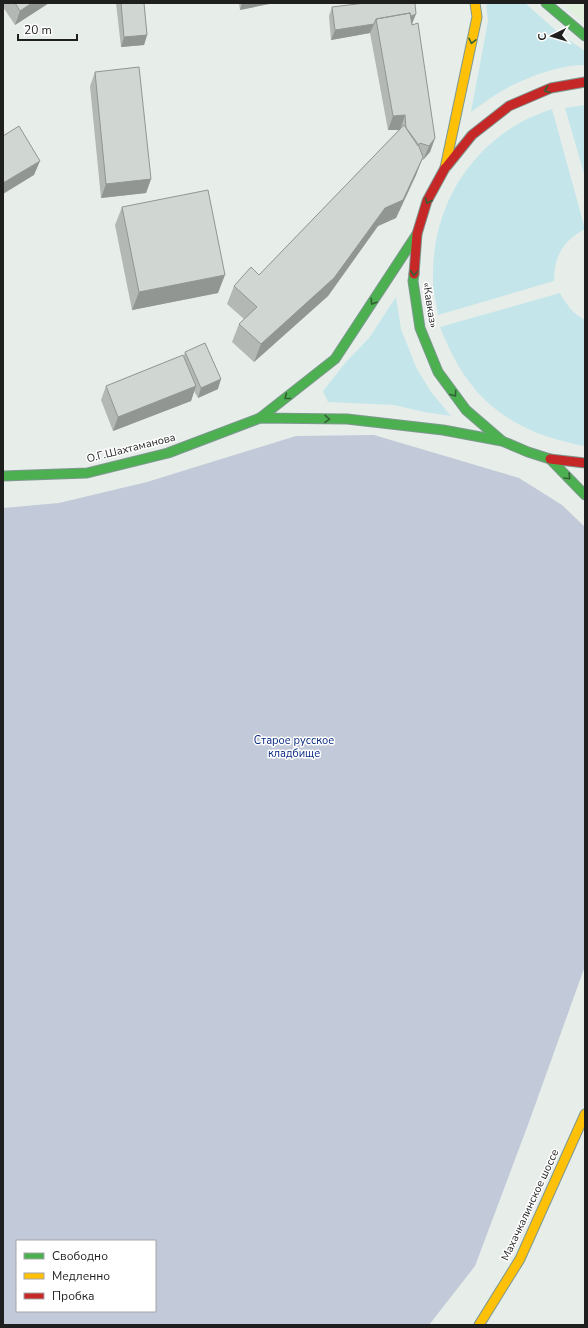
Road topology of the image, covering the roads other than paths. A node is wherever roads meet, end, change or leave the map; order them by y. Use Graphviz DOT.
graph roads {
  1 [pos="475,3"];
  2 [pos="546,3"];
  3 [pos="585,36"];
  4 [pos="585,82"];
  5 [pos="444,170"];
  6 [pos="417,234"];
  7 [pos="260,418"];
  8 [pos="502,441"];
  9 [pos="550,459"];
  10 [pos="585,463"];
  11 [pos="3,476"];
  12 [pos="585,495"];
  13 [pos="585,1114"];
  14 [pos="479,1325"];
  1 -- 5 [label="main road, «Кавказ», one-way"];
  2 -- 3 [label="main road"];
  4 -- 5 [label="main road, one-way"];
  5 -- 6 [label="main road, «Кавказ», one-way"];
  6 -- 7 [label="main road, one-way"];
  6 -- 8 [label="main road, «Кавказ», one-way"];
  7 -- 8 [label="main road, one-way"];
  7 -- 11 [label="main road, О.Г.Шахтаманова"];
  8 -- 9 [label="main road, «Кавказ»"];
  9 -- 10 [label="main road"];
  9 -- 12 [label="main road, «Кавказ», one-way"];
  13 -- 14 [label="main road, Махачкалинское шоссе"];
}
